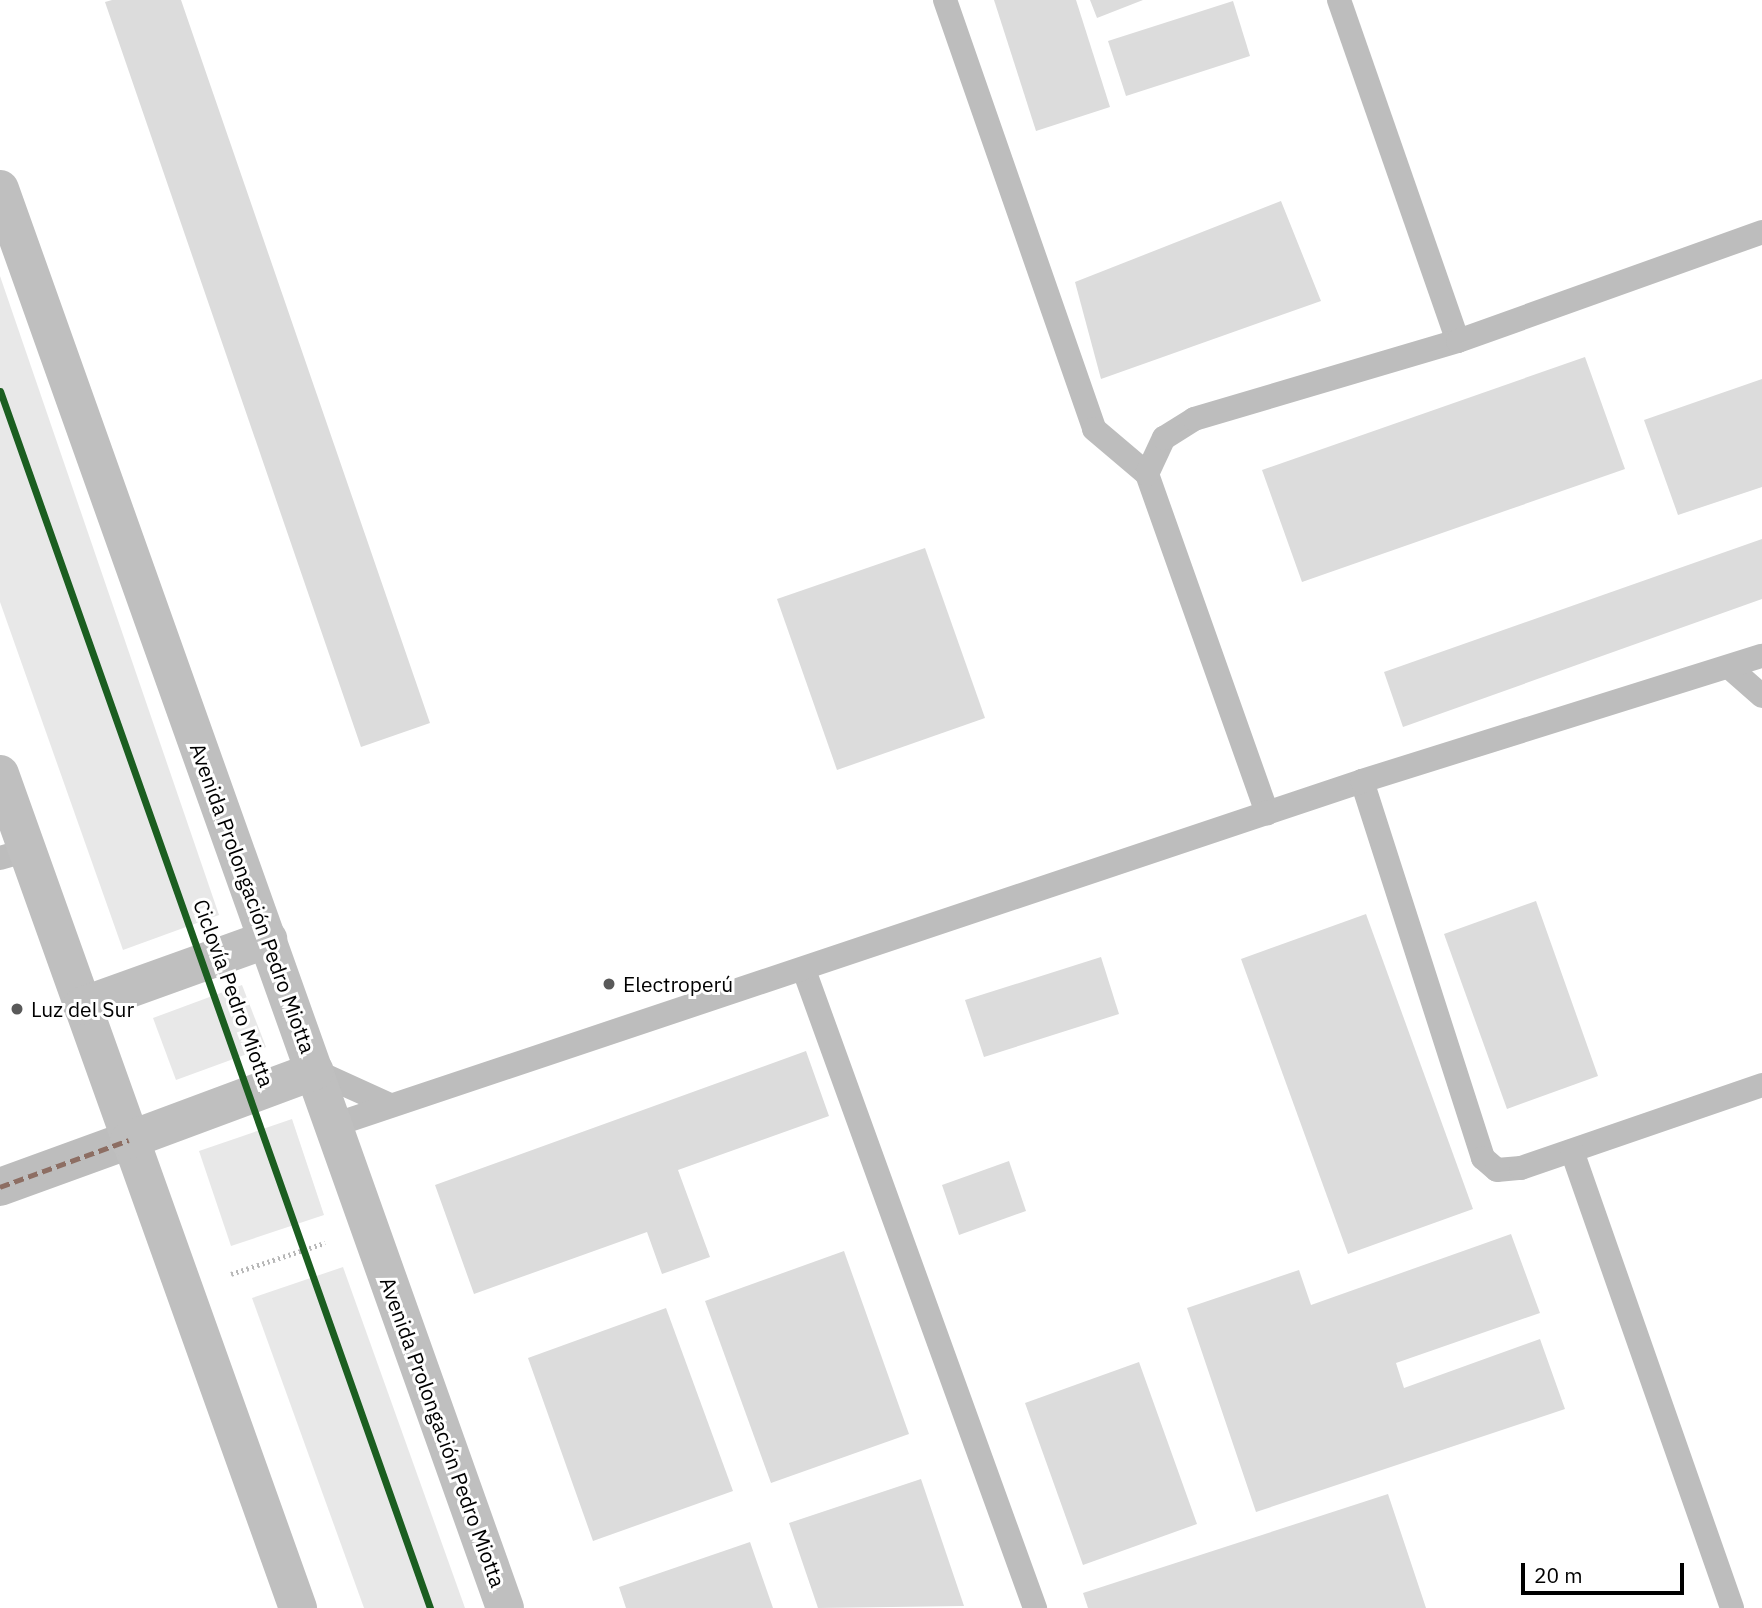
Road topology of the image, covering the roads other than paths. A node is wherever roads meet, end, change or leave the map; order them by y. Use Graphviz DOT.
graph roads {
  1 [pos="945,0"];
  2 [pos="1339,0"];
  3 [pos="0,189"];
  4 [pos="1762,232"];
  5 [pos="1458,341"];
  6 [pos="1147,474"];
  7 [pos="1762,656"];
  8 [pos="1729,667"];
  9 [pos="1762,696"];
  10 [pos="1362,781"];
  11 [pos="3,792"];
  12 [pos="1267,813"];
  13 [pos="14,855"];
  14 [pos="268,939"];
  15 [pos="804,970"];
  16 [pos="82,1006"];
  17 [pos="315,1071"];
  18 [pos="1762,1085"];
  19 [pos="390,1105"];
  20 [pos="334,1125"];
  21 [pos="129,1140"];
  22 [pos="1572,1151"];
  23 [pos="0,1187"];
  24 [pos="298,1608"];
  25 [pos="505,1608"];
  26 [pos="1035,1608"];
  27 [pos="1732,1608"];
  1 -- 6 [label="lane"];
  2 -- 5 [label="lane"];
  3 -- 14 [label="main road, Avenida Prolongación Pedro Miotta"];
  4 -- 5 [label="lane"];
  5 -- 6 [label="lane"];
  6 -- 12 [label="lane"];
  7 -- 8 [label="lane"];
  8 -- 9 [label="lane"];
  8 -- 10 [label="lane"];
  10 -- 12 [label="lane"];
  10 -- 22 [label="lane"];
  11 -- 13 [label="main road"];
  12 -- 15 [label="lane"];
  13 -- 16 [label="main road"];
  14 -- 16 [label="main road"];
  14 -- 17 [label="main road, Avenida Prolongación Pedro Miotta"];
  15 -- 19 [label="lane"];
  15 -- 26 [label="lane"];
  16 -- 21 [label="main road"];
  17 -- 19 [label="lane"];
  17 -- 20 [label="main road, Avenida Prolongación Pedro Miotta"];
  17 -- 21 [label="main road"];
  18 -- 22 [label="lane"];
  19 -- 20 [label="lane"];
  20 -- 25 [label="main road, Avenida Prolongación Pedro Miotta"];
  21 -- 23 [label="street"];
  21 -- 24 [label="main road"];
  22 -- 27 [label="lane"];
}
